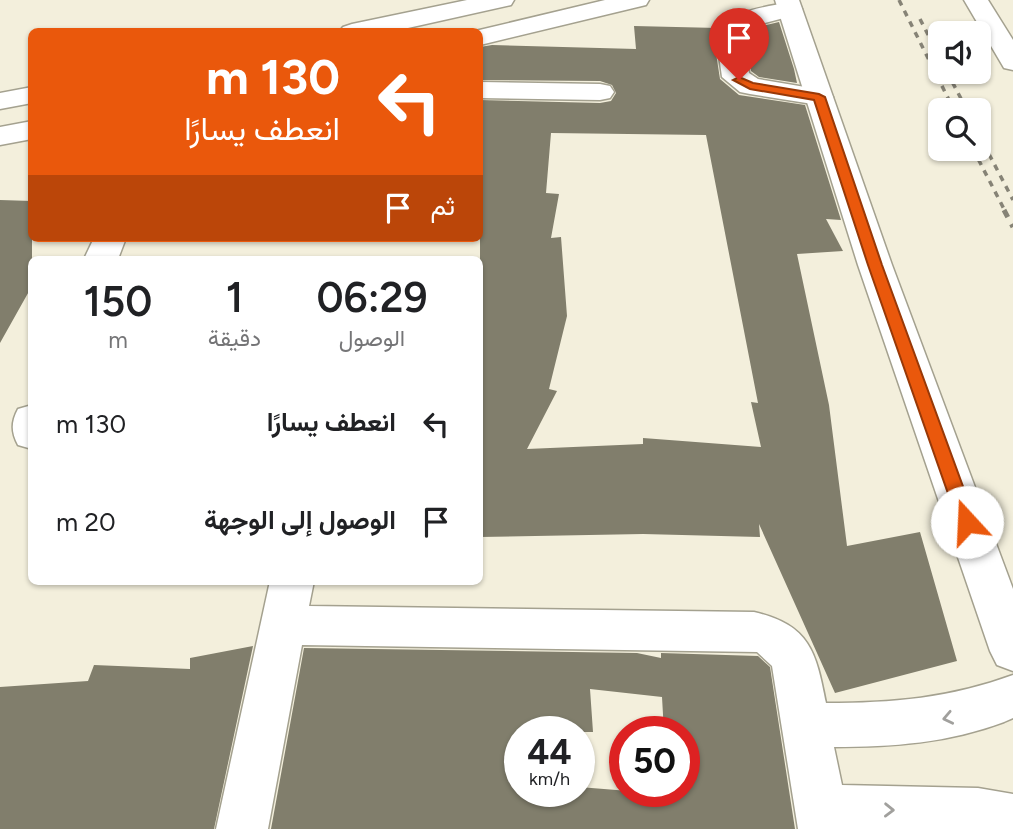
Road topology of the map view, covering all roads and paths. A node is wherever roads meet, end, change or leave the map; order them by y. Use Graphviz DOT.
graph roads {
  1 [pos="502,0"];
  2 [pos="637,0"];
  3 [pos="976,0"];
  4 [pos="1002,0"];
  5 [pos="788,4"];
  6 [pos="1013,16"];
  7 [pos="371,28"];
  8 [pos="483,36"];
  9 [pos="1013,62"];
  10 [pos="483,90"];
  11 [pos="600,92"];
  12 [pos="28,96"];
  13 [pos="819,97"];
  14 [pos="0,101"];
  15 [pos="28,131"];
  16 [pos="0,136"];
  17 [pos="28,154"];
  18 [pos="0,159"];
  19 [pos="288,603"];
  20 [pos="1013,651"];
  21 [pos="1013,696"];
  22 [pos="806,725"];
  23 [pos="822,819"];
  24 [pos="1013,819"];
  25 [pos="242,829"];
  1 -- 7 [label="main road"];
  2 -- 8 [label="main road"];
  3 -- 9 [label="main road"];
  4 -- 6 [label="main road"];
  5 -- 13 [label="main road"];
  5 -- 13 [label="main road"];
  10 -- 11 [label="main road"];
  12 -- 14 [label="main road"];
  13 -- 20 [label="main road"];
  15 -- 16 [label="main road"];
  17 -- 18 [label="main road"];
  19 -- 22 [label="main road"];
  19 -- 25 [label="main road"];
  21 -- 22 [label="main road, one-way"];
  22 -- 23 [label="main road"];
  23 -- 24 [label="main road, one-way"];
}
